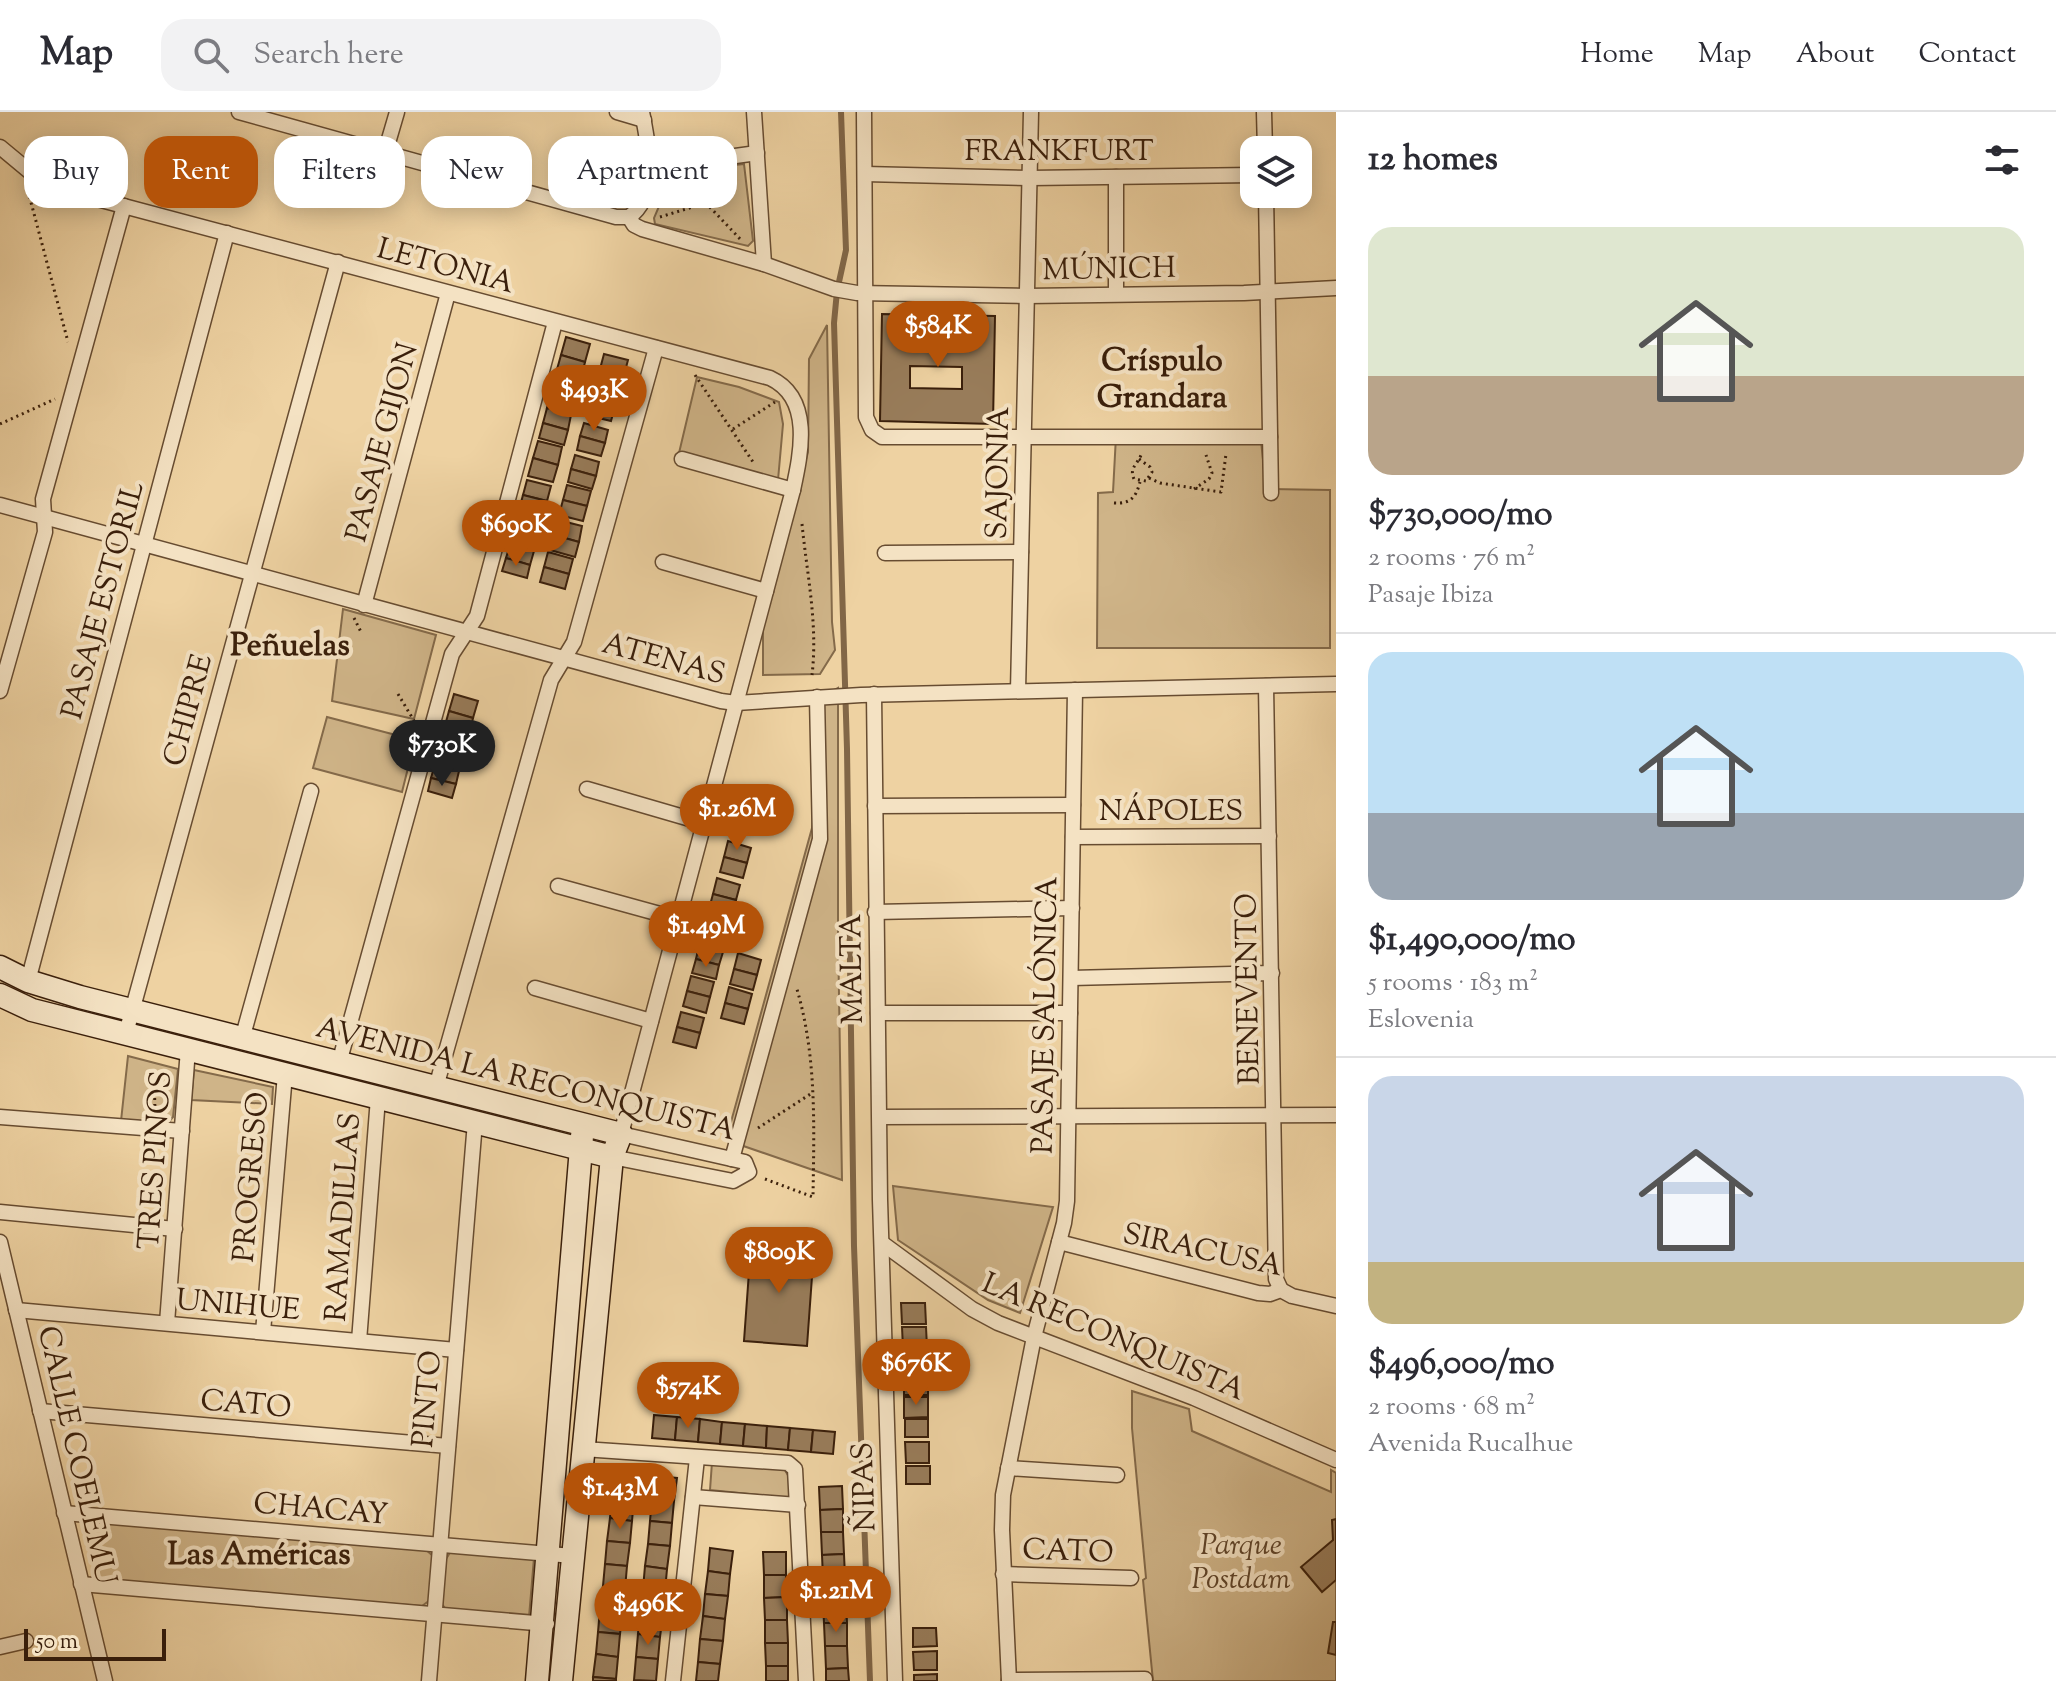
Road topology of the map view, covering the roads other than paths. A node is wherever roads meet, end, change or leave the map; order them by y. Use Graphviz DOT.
graph roads {
  1 [pos="239,112"];
  2 [pos="397,112"];
  3 [pos="617,112"];
  4 [pos="754,112"];
  5 [pos="864,112"];
  6 [pos="1031,112"];
  7 [pos="1264,112"];
  8 [pos="643,116"];
  9 [pos="324,136"];
  10 [pos="390,136"];
  11 [pos="645,136"];
  12 [pos="1265,136"];
  13 [pos="0,147"];
  14 [pos="753,153"];
  15 [pos="737,155"];
  16 [pos="405,159"];
  17 [pos="24,167"];
  18 [pos="865,174"];
  19 [pos="1240,175"];
  20 [pos="1116,177"];
  21 [pos="1030,178"];
  22 [pos="128,207"];
  23 [pos="123,208"];
  24 [pos="637,208"];
  25 [pos="1266,208"];
  26 [pos="629,217"];
  27 [pos="227,233"];
  28 [pos="338,262"];
  29 [pos="764,264"];
  30 [pos="1336,288"];
  31 [pos="1268,290"];
  32 [pos="448,293"];
  33 [pos="861,293"];
  34 [pos="1116,294"];
  35 [pos="1027,296"];
  36 [pos="555,322"];
  37 [pos="656,348"];
  38 [pos="1024,437"];
  39 [pos="1270,437"];
  40 [pos="682,459"];
  41 [pos="793,490"];
  42 [pos="1271,493"];
  43 [pos="0,505"];
  44 [pos="44,517"];
  45 [pos="144,544"];
  46 [pos="1021,552"];
  47 [pos="885,553"];
  48 [pos="663,562"];
  49 [pos="252,574"];
  50 [pos="766,591"];
  51 [pos="364,605"];
  52 [pos="466,633"];
  53 [pos="564,659"];
  54 [pos="1336,684"];
  55 [pos="1266,686"];
  56 [pos="1075,690"];
  57 [pos="0,691"];
  58 [pos="1018,691"];
  59 [pos="868,694"];
  60 [pos="817,697"];
  61 [pos="736,703"];
  62 [pos="587,789"];
  63 [pos="311,791"];
  64 [pos="1073,805"];
  65 [pos="875,806"];
  66 [pos="704,823"];
  67 [pos="1269,836"];
  68 [pos="1073,837"];
  69 [pos="558,886"];
  70 [pos="1072,908"];
  71 [pos="875,912"];
  72 [pos="678,919"];
  73 [pos="0,967"];
  74 [pos="1272,973"];
  75 [pos="1071,978"];
  76 [pos="28,981"];
  77 [pos="535,988"];
  78 [pos="0,995"];
  79 [pos="11,1005"];
  80 [pos="133,1009"];
  81 [pos="878,1013"];
  82 [pos="1070,1013"];
  83 [pos="651,1021"];
  84 [pos="126,1033"];
  85 [pos="242,1039"];
  86 [pos="188,1049"];
  87 [pos="339,1063"];
  88 [pos="285,1074"];
  89 [pos="436,1087"];
  90 [pos="378,1098"];
  91 [pos="1276,1115"];
  92 [pos="1336,1115"];
  93 [pos="0,1117"];
  94 [pos="880,1117"];
  95 [pos="1068,1117"];
  96 [pos="475,1122"];
  97 [pos="584,1124"];
  98 [pos="182,1131"];
  99 [pos="621,1134"];
  100 [pos="581,1150"];
  101 [pos="612,1157"];
  102 [pos="732,1159"];
  103 [pos="0,1212"];
  104 [pos="175,1229"];
  105 [pos="0,1242"];
  106 [pos="1059,1242"];
  107 [pos="882,1243"];
  108 [pos="1281,1290"];
  109 [pos="1336,1306"];
  110 [pos="16,1310"];
  111 [pos="167,1323"];
  112 [pos="263,1332"];
  113 [pos="1034,1337"];
  114 [pos="359,1341"];
  115 [pos="456,1350"];
  116 [pos="40,1411"];
  117 [pos="448,1446"];
  118 [pos="583,1449"];
  119 [pos="697,1458"];
  120 [pos="1336,1460"];
  121 [pos="1008,1468"];
  122 [pos="1117,1475"];
  123 [pos="693,1497"];
  124 [pos="798,1505"];
  125 [pos="64,1513"];
  126 [pos="440,1544"];
  127 [pos="550,1554"];
  128 [pos="573,1556"];
  129 [pos="1003,1574"];
  130 [pos="1131,1578"];
  131 [pos="81,1584"];
  132 [pos="434,1615"];
  133 [pos="555,1625"];
  134 [pos="26,1641"];
  135 [pos="0,1647"];
  136 [pos="1145,1679"];
  137 [pos="1009,1680"];
  138 [pos="105,1681"];
  139 [pos="429,1681"];
  140 [pos="537,1681"];
  141 [pos="561,1681"];
  142 [pos="673,1681"];
  143 [pos="806,1681"];
  144 [pos="895,1681"];
  1 -- 9 [label="street, MÚNICH"];
  2 -- 10 [label="street"];
  3 -- 8 [label="street"];
  4 -- 14 [label="street"];
  5 -- 18 [label="street"];
  6 -- 21 [label="street, SAJONIA"];
  7 -- 12 [label="street"];
  8 -- 11 [label="street"];
  13 -- 17 [label="street, LETONIA"];
  14 -- 15 [label="street"];
  14 -- 29 [label="street"];
  16 -- 26 [label="street, MÚNICH"];
  18 -- 21 [label="street, FRANKFURT"];
  18 -- 33 [label="street"];
  19 -- 20 [label="street, FRANKFURT"];
  20 -- 21 [label="street, FRANKFURT"];
  20 -- 34 [label="street"];
  21 -- 35 [label="street, SAJONIA"];
  22 -- 27 [label="street, LETONIA"];
  23 -- 44 [label="street"];
  24 -- 26 [label="street"];
  25 -- 31 [label="street"];
  26 -- 29 [label="street, MÚNICH"];
  27 -- 28 [label="street, LETONIA"];
  27 -- 45 [label="street, PASAJE ESTORIL"];
  28 -- 32 [label="street, LETONIA"];
  28 -- 49 [label="street, CHIPRE"];
  29 -- 33 [label="street, MÚNICH"];
  30 -- 31 [label="street, MÚNICH"];
  31 -- 34 [label="street, MÚNICH"];
  31 -- 39 [label="street"];
  32 -- 36 [label="street, LETONIA"];
  32 -- 51 [label="street, PASAJE GIJON"];
  33 -- 35 [label="street, MÚNICH"];
  33 -- 38 [label="street"];
  34 -- 35 [label="street, MÚNICH"];
  35 -- 38 [label="street, SAJONIA"];
  36 -- 37 [label="street, LETONIA"];
  36 -- 52 [label="street"];
  37 -- 41 [label="street, LETONIA"];
  37 -- 53 [label="street"];
  38 -- 39 [label="street"];
  38 -- 46 [label="street, SAJONIA"];
  39 -- 42 [label="street"];
  40 -- 41 [label="street"];
  41 -- 50 [label="street, LETONIA"];
  43 -- 44 [label="street, ATENAS"];
  44 -- 45 [label="street, ATENAS"];
  44 -- 57 [label="street"];
  45 -- 49 [label="street, ATENAS"];
  45 -- 76 [label="street, PASAJE ESTORIL"];
  46 -- 47 [label="street"];
  46 -- 58 [label="street, SAJONIA"];
  48 -- 50 [label="street"];
  49 -- 51 [label="street, ATENAS"];
  49 -- 80 [label="street, CHIPRE"];
  50 -- 61 [label="street, LETONIA"];
  51 -- 52 [label="street, ATENAS"];
  52 -- 53 [label="street, ATENAS"];
  52 -- 87 [label="street"];
  53 -- 61 [label="street, ATENAS"];
  53 -- 89 [label="street"];
  54 -- 55 [label="street, ATENAS"];
  55 -- 56 [label="street, ATENAS"];
  55 -- 67 [label="street, BENEVENTO"];
  56 -- 58 [label="street, ATENAS"];
  56 -- 64 [label="street, PASAJE SALÓNICA"];
  58 -- 59 [label="street, ATENAS"];
  59 -- 60 [label="street, ATENAS"];
  59 -- 65 [label="street, MALTA"];
  60 -- 61 [label="street, ATENAS"];
  60 -- 102 [label="street"];
  61 -- 66 [label="street, LETONIA"];
  62 -- 66 [label="street"];
  63 -- 85 [label="street"];
  64 -- 65 [label="street"];
  64 -- 68 [label="street, PASAJE SALÓNICA"];
  65 -- 71 [label="street, MALTA"];
  66 -- 72 [label="street, LETONIA"];
  67 -- 68 [label="street, NÁPOLES"];
  67 -- 74 [label="street, BENEVENTO"];
  68 -- 70 [label="street, PASAJE SALÓNICA"];
  69 -- 72 [label="street"];
  70 -- 71 [label="street"];
  70 -- 75 [label="street, PASAJE SALÓNICA"];
  71 -- 81 [label="street, MALTA"];
  72 -- 83 [label="street, LETONIA"];
  73 -- 76 [label="street, AVENIDA LA RECONQUISTA"];
  74 -- 75 [label="street"];
  74 -- 91 [label="street, BENEVENTO"];
  75 -- 82 [label="street, PASAJE SALÓNICA"];
  76 -- 80 [label="street, AVENIDA LA RECONQUISTA"];
  77 -- 83 [label="street"];
  78 -- 79 [label="street, AVENIDA LA RECONQUISTA"];
  79 -- 84 [label="street, AVENIDA LA RECONQUISTA"];
  80 -- 84 [label="street, CHIPRE"];
  80 -- 85 [label="street, AVENIDA LA RECONQUISTA"];
  81 -- 82 [label="street"];
  81 -- 94 [label="street, MALTA"];
  82 -- 95 [label="street, PASAJE SALÓNICA"];
  83 -- 99 [label="street, LETONIA"];
  84 -- 86 [label="street, AVENIDA LA RECONQUISTA"];
  85 -- 87 [label="street, AVENIDA LA RECONQUISTA"];
  86 -- 88 [label="street, AVENIDA LA RECONQUISTA"];
  86 -- 98 [label="street, TRES PINOS"];
  87 -- 89 [label="street, AVENIDA LA RECONQUISTA"];
  88 -- 90 [label="street, AVENIDA LA RECONQUISTA"];
  88 -- 112 [label="street, PROGRESO"];
  89 -- 97 [label="street, AVENIDA LA RECONQUISTA"];
  90 -- 96 [label="street, AVENIDA LA RECONQUISTA"];
  90 -- 114 [label="street, RAMADILLAS"];
  91 -- 92 [label="street"];
  91 -- 95 [label="street"];
  91 -- 108 [label="street, BENEVENTO"];
  93 -- 98 [label="street"];
  94 -- 95 [label="street"];
  94 -- 107 [label="street, MALTA"];
  95 -- 106 [label="street, PASAJE SALÓNICA"];
  96 -- 100 [label="street, AVENIDA LA RECONQUISTA"];
  96 -- 115 [label="street, PINTO"];
  97 -- 99 [label="street, AVENIDA LA RECONQUISTA"];
  97 -- 100 [label="street"];
  98 -- 104 [label="street, TRES PINOS"];
  99 -- 101 [label="street"];
  99 -- 102 [label="street, AVENIDA LA RECONQUISTA"];
  100 -- 101 [label="street, AVENIDA LA RECONQUISTA"];
  100 -- 127 [label="street"];
  101 -- 102 [label="street, AVENIDA LA RECONQUISTA"];
  101 -- 118 [label="street"];
  103 -- 104 [label="street"];
  104 -- 111 [label="street, TRES PINOS"];
  105 -- 110 [label="street, CALLE COELEMU"];
  106 -- 108 [label="street, SIRACUSA"];
  106 -- 113 [label="street, PASAJE SALÓNICA"];
  107 -- 113 [label="street, LA RECONQUISTA"];
  107 -- 144 [label="street, ÑIPAS"];
  108 -- 109 [label="street, SIRACUSA"];
  110 -- 111 [label="street, UNIHUE"];
  110 -- 116 [label="street, CALLE COELEMU"];
  111 -- 112 [label="street, UNIHUE"];
  112 -- 114 [label="street, UNIHUE"];
  113 -- 120 [label="street, LA RECONQUISTA"];
  113 -- 121 [label="street, PASAJE SALÓNICA"];
  114 -- 115 [label="street, UNIHUE"];
  115 -- 117 [label="street, PINTO"];
  116 -- 117 [label="street, CATO"];
  116 -- 125 [label="street, CALLE COELEMU"];
  117 -- 126 [label="street, PINTO"];
  118 -- 119 [label="street"];
  118 -- 128 [label="street"];
  119 -- 123 [label="street"];
  119 -- 124 [label="street"];
  121 -- 122 [label="street"];
  121 -- 129 [label="street, PASAJE SALÓNICA"];
  123 -- 124 [label="street"];
  123 -- 142 [label="street"];
  124 -- 143 [label="street"];
  125 -- 126 [label="street, CHACAY"];
  125 -- 131 [label="street, CALLE COELEMU"];
  126 -- 127 [label="street, CHACAY"];
  126 -- 132 [label="street, PINTO"];
  127 -- 128 [label="street, CHACAY"];
  127 -- 133 [label="street"];
  128 -- 133 [label="street"];
  129 -- 130 [label="street, CATO"];
  129 -- 137 [label="street, PASAJE SALÓNICA"];
  131 -- 132 [label="street"];
  131 -- 138 [label="street, CALLE COELEMU"];
  132 -- 133 [label="street"];
  132 -- 139 [label="street, PINTO"];
  133 -- 140 [label="street"];
  133 -- 141 [label="street"];
  134 -- 135 [label="street"];
  136 -- 137 [label="street"];
}
